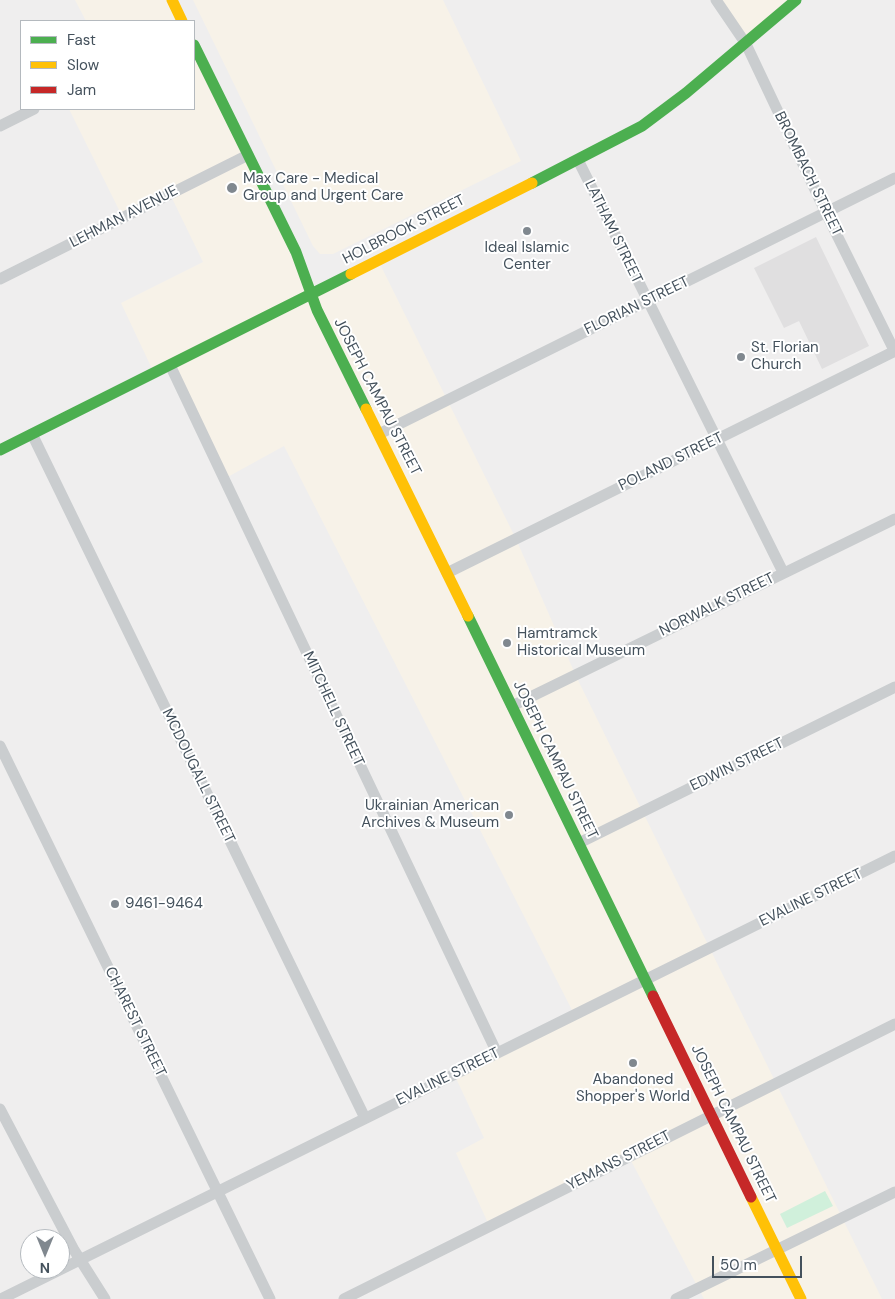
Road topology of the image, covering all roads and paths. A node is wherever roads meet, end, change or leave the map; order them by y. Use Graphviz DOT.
graph roads {
  1 [pos="172,0"];
  2 [pos="716,0"];
  3 [pos="796,0"];
  4 [pos="182,20"];
  5 [pos="746,44"];
  6 [pos="195,47"];
  7 [pos="32,110"];
  8 [pos="0,126"];
  9 [pos="248,155"];
  10 [pos="578,160"];
  11 [pos="895,178"];
  12 [pos="826,213"];
  13 [pos="0,279"];
  14 [pos="309,295"];
  15 [pos="647,301"];
  16 [pos="895,351"];
  17 [pos="170,365"];
  18 [pos="32,434"];
  19 [pos="379,434"];
  20 [pos="717,439"];
  21 [pos="0,450"];
  22 [pos="895,519"];
  23 [pos="782,572"];
  24 [pos="447,573"];
  25 [pos="895,687"];
  26 [pos="512,706"];
  27 [pos="0,746"];
  28 [pos="579,843"];
  29 [pos="895,856"];
  30 [pos="646,980"];
  31 [pos="895,1024"];
  32 [pos="497,1053"];
  33 [pos="0,1109"];
  34 [pos="712,1115"];
  35 [pos="365,1118"];
  36 [pos="4,1127"];
  37 [pos="217,1191"];
  38 [pos="895,1192"];
  39 [pos="777,1250"];
  40 [pos="81,1259"];
  41 [pos="1,1299"];
  42 [pos="105,1299"];
  43 [pos="270,1299"];
  44 [pos="344,1299"];
  45 [pos="676,1299"];
  46 [pos="801,1299"];
  1 -- 4 [label="street"];
  2 -- 5 [label="street, BROMBACH STREET"];
  3 -- 5 [label="street, HOLBROOK STREET"];
  5 -- 10 [label="street, HOLBROOK STREET"];
  5 -- 12 [label="street, BROMBACH STREET"];
  6 -- 9 [label="street, JOSEPH CAMPAU STREET"];
  7 -- 8 [label="street"];
  9 -- 13 [label="street, LEHMAN AVENUE"];
  9 -- 14 [label="street, JOSEPH CAMPAU STREET"];
  10 -- 14 [label="street, HOLBROOK STREET"];
  10 -- 15 [label="street, LATHAM STREET"];
  11 -- 12 [label="street, FLORIAN STREET"];
  12 -- 15 [label="street, FLORIAN STREET"];
  12 -- 16 [label="street, BROMBACH STREET"];
  14 -- 17 [label="street, HOLBROOK STREET"];
  14 -- 19 [label="street, JOSEPH CAMPAU STREET"];
  15 -- 19 [label="street, FLORIAN STREET"];
  15 -- 20 [label="street, LATHAM STREET"];
  16 -- 20 [label="street, POLAND STREET"];
  17 -- 18 [label="street, HOLBROOK STREET"];
  17 -- 32 [label="street, MITCHELL STREET"];
  18 -- 21 [label="street, HOLBROOK STREET"];
  18 -- 35 [label="street, MCDOUGALL STREET"];
  19 -- 24 [label="street, JOSEPH CAMPAU STREET"];
  20 -- 23 [label="street, LATHAM STREET"];
  20 -- 24 [label="street, POLAND STREET"];
  22 -- 23 [label="street, NORWALK STREET"];
  23 -- 26 [label="street, NORWALK STREET"];
  24 -- 26 [label="street, JOSEPH CAMPAU STREET"];
  25 -- 28 [label="street, EDWIN STREET"];
  26 -- 28 [label="street, JOSEPH CAMPAU STREET"];
  27 -- 37 [label="street, CHAREST STREET"];
  28 -- 30 [label="street, JOSEPH CAMPAU STREET"];
  29 -- 30 [label="street, EVALINE STREET"];
  30 -- 32 [label="street, EVALINE STREET"];
  30 -- 34 [label="street, JOSEPH CAMPAU STREET"];
  31 -- 34 [label="street, YEMANS STREET"];
  32 -- 35 [label="street, EVALINE STREET"];
  33 -- 36 [label="street"];
  34 -- 39 [label="street, JOSEPH CAMPAU STREET"];
  34 -- 44 [label="street, YEMANS STREET"];
  35 -- 37 [label="street, EVALINE STREET"];
  36 -- 40 [label="street"];
  37 -- 40 [label="street, EVALINE STREET"];
  37 -- 43 [label="street, CHAREST STREET"];
  38 -- 39 [label="street"];
  39 -- 45 [label="street"];
  39 -- 46 [label="street, JOSEPH CAMPAU STREET"];
  40 -- 41 [label="street, EVALINE STREET"];
  40 -- 42 [label="street"];
}
